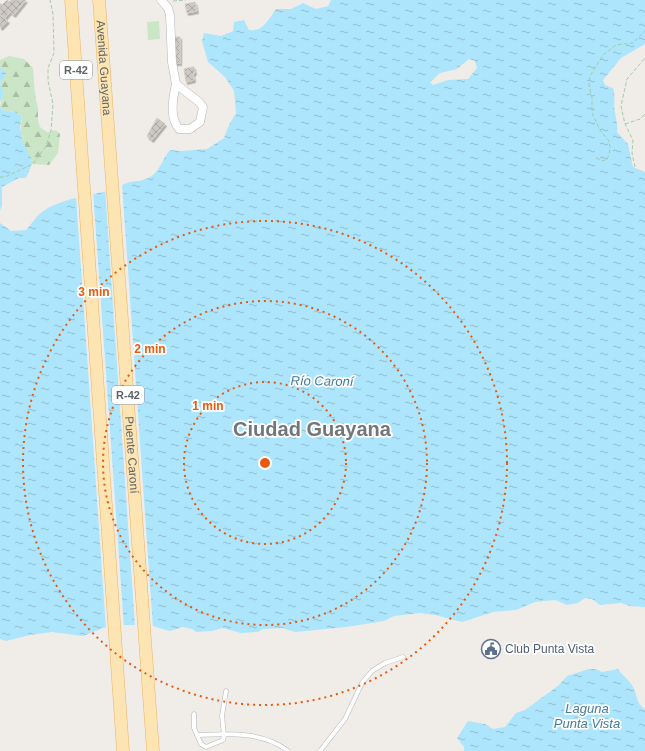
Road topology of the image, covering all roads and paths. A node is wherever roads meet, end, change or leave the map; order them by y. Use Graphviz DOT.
graph roads {
  1 [pos="50,0"];
  2 [pos="71,0"];
  3 [pos="99,0"];
  4 [pos="186,0"];
  5 [pos="162,1"];
  6 [pos="645,31"];
  7 [pos="645,58"];
  8 [pos="176,84"];
  9 [pos="645,114"];
  10 [pos="625,124"];
  11 [pos="109,136"];
  12 [pos="596,158"];
  13 [pos="635,167"];
  14 [pos="0,177"];
  15 [pos="403,657"];
  16 [pos="226,692"];
  17 [pos="194,714"];
  18 [pos="197,735"];
  19 [pos="224,735"];
  20 [pos="123,751"];
  21 [pos="153,751"];
  22 [pos="288,751"];
  23 [pos="320,751"];
  1 -- 14 [label="path"];
  2 -- 20 [label="main road, R-42"];
  3 -- 11 [label="main road, Avenida Guayana / R-42"];
  4 -- 5 [label="path"];
  5 -- 8 [label="street"];
  6 -- 12 [label="path"];
  7 -- 10 [label="path"];
  8 -- 8 [label="street"];
  9 -- 10 [label="path"];
  10 -- 13 [label="path"];
  11 -- 21 [label="main road, Puente Caroní / R-42"];
  15 -- 23 [label="lane"];
  16 -- 19 [label="lane"];
  17 -- 18 [label="lane"];
  18 -- 19 [label="lane"];
  18 -- 19 [label="lane"];
  19 -- 22 [label="lane"];
}
